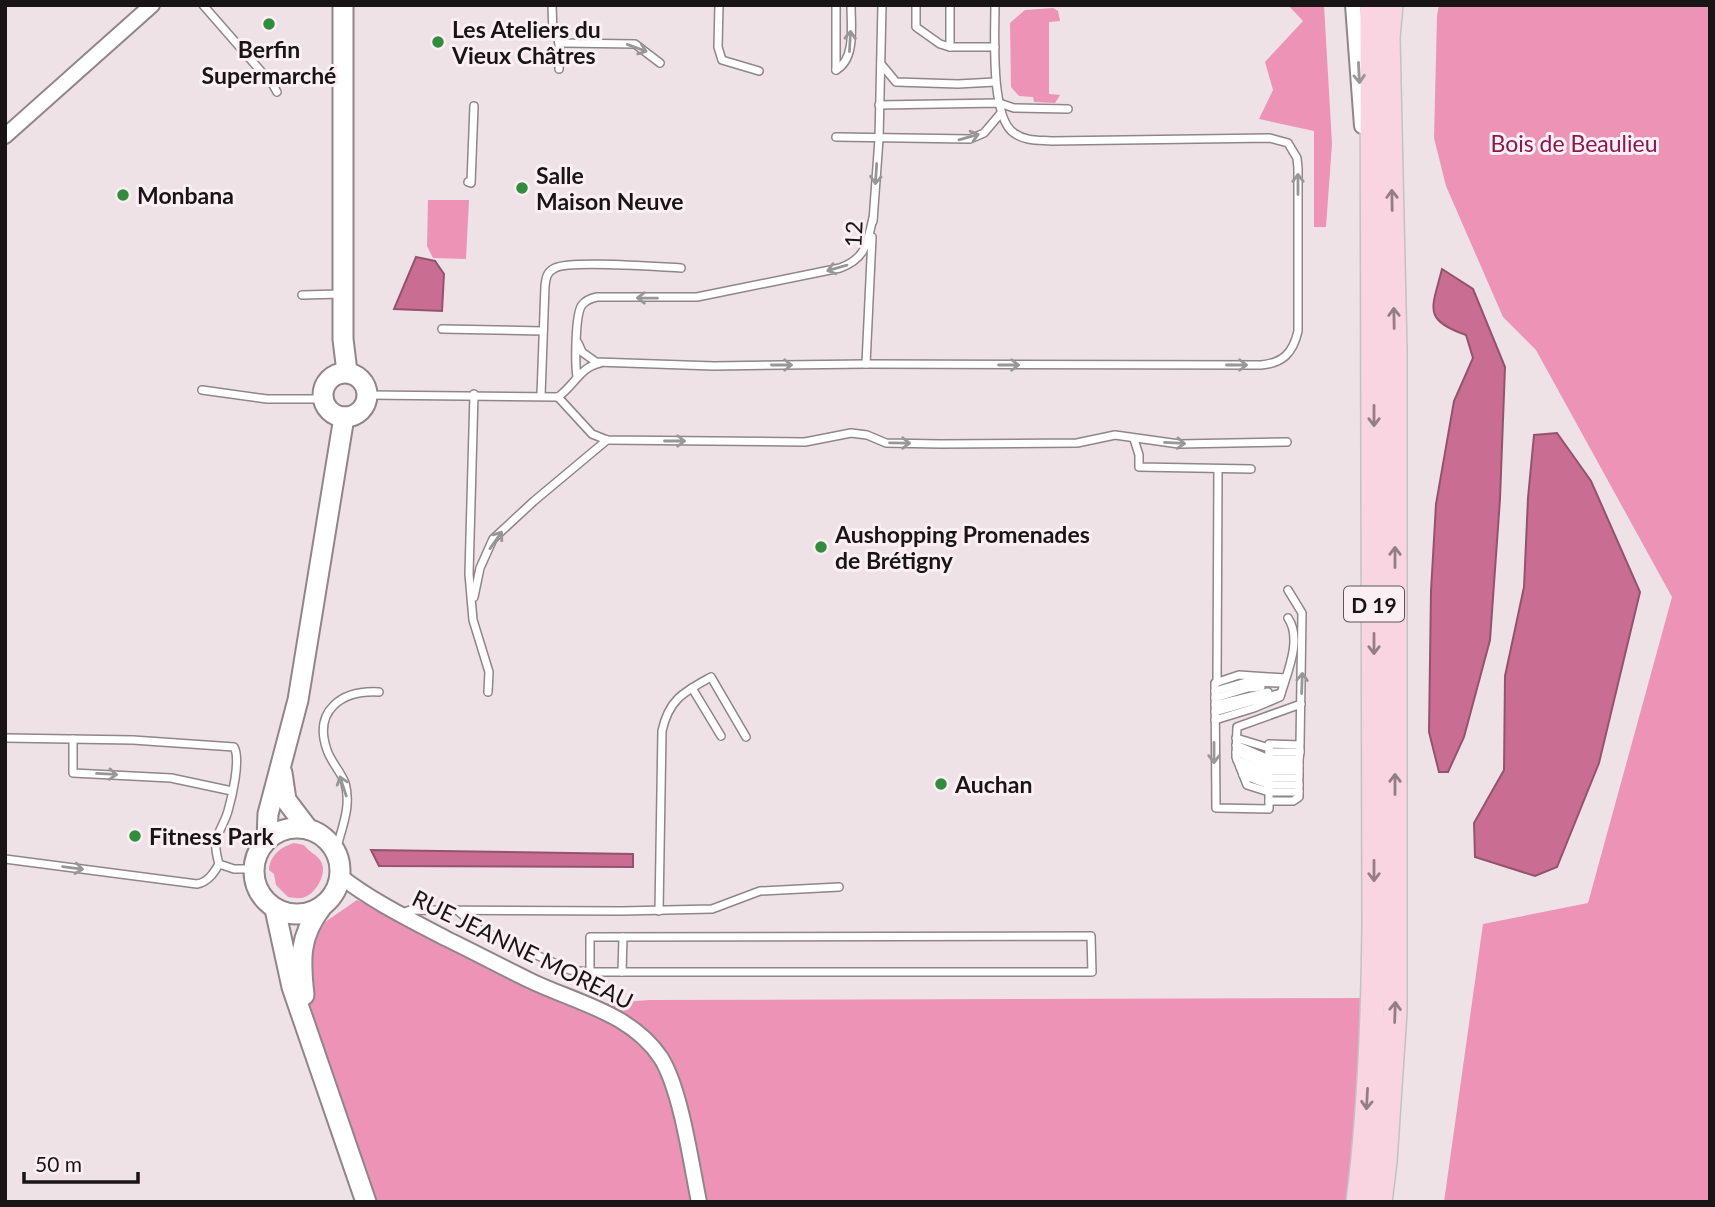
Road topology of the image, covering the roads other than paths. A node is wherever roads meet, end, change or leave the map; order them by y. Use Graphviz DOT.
graph roads {
  1 [pos="152,5"];
  2 [pos="203,5"];
  3 [pos="343,5"];
  4 [pos="552,5"];
  5 [pos="719,5"];
  6 [pos="836,5"];
  7 [pos="850,5"];
  8 [pos="882,5"];
  9 [pos="916,5"];
  10 [pos="950,5"];
  11 [pos="995,5"];
  12 [pos="1353,5"];
  13 [pos="1372,5"];
  14 [pos="1391,5"];
  15 [pos="558,39"];
  16 [pos="950,47"];
  17 [pos="995,47"];
  18 [pos="660,63"];
  19 [pos="881,63"];
  20 [pos="559,69"];
  21 [pos="759,71"];
  22 [pos="995,82"];
  23 [pos="277,92"];
  24 [pos="999,103"];
  25 [pos="879,105"];
  26 [pos="474,106"];
  27 [pos="1068,108"];
  28 [pos="1001,113"];
  29 [pos="5,136"];
  30 [pos="836,137"];
  31 [pos="879,139"];
  32 [pos="468,182"];
  33 [pos="873,218"];
  34 [pos="681,268"];
  35 [pos="343,294"];
  36 [pos="302,295"];
  37 [pos="442,329"];
  38 [pos="543,331"];
  39 [pos="578,343"];
  40 [pos="606,362"];
  41 [pos="866,364"];
  42 [pos="347,372"];
  43 [pos="577,377"];
  44 [pos="1374,386"];
  45 [pos="202,390"];
  46 [pos="474,394"];
  47 [pos="368,395"];
  48 [pos="541,395"];
  49 [pos="558,397"];
  50 [pos="323,399"];
  51 [pos="344,418"];
  52 [pos="1134,439"];
  53 [pos="607,440"];
  54 [pos="1287,442"];
  55 [pos="1217,468"];
  56 [pos="1251,469"];
  57 [pos="1287,590"];
  58 [pos="473,603"];
  59 [pos="1288,618"];
  60 [pos="1283,686"];
  61 [pos="692,688"];
  62 [pos="379,692"];
  63 [pos="488,692"];
  64 [pos="1215,702"];
  65 [pos="1301,704"];
  66 [pos="720,736"];
  67 [pos="746,737"];
  68 [pos="5,738"];
  69 [pos="73,739"];
  70 [pos="1238,756"];
  71 [pos="281,768"];
  72 [pos="1299,768"];
  73 [pos="1269,773"];
  74 [pos="232,791"];
  75 [pos="308,829"];
  76 [pos="267,839"];
  77 [pos="336,851"];
  78 [pos="5,859"];
  79 [pos="219,864"];
  80 [pos="254,869"];
  81 [pos="340,876"];
  82 [pos="839,887"];
  83 [pos="322,907"];
  84 [pos="275,909"];
  85 [pos="457,910"];
  86 [pos="659,911"];
  87 [pos="399,914"];
  88 [pos="622,937"];
  89 [pos="590,972"];
  90 [pos="622,972"];
  91 [pos="306,1027"];
  92 [pos="366,1202"];
  93 [pos="699,1202"];
  94 [pos="1357,1202"];
  95 [pos="1380,1202"];
  1 -- 29 [label="street"];
  2 -- 23 [label="lane"];
  3 -- 35 [label="street"];
  4 -- 15 [label="lane"];
  5 -- 21 [label="lane"];
  6 -- 7 [label="lane, one-way"];
  8 -- 19 [label="lane, 12"];
  9 -- 16 [label="lane"];
  10 -- 16 [label="lane"];
  11 -- 17 [label="lane"];
  12 -- 44 [label="street, one-way"];
  13 -- 44 [label="main road, D 19"];
  95 -- 14 [label="main road, D 19, one-way"];
  15 -- 18 [label="lane, one-way"];
  15 -- 20 [label="lane"];
  16 -- 17 [label="lane"];
  17 -- 22 [label="lane"];
  19 -- 22 [label="lane"];
  19 -- 25 [label="lane, 12"];
  22 -- 24 [label="lane"];
  24 -- 25 [label="lane"];
  24 -- 27 [label="lane"];
  24 -- 28 [label="lane"];
  25 -- 31 [label="lane, 12"];
  26 -- 32 [label="lane"];
  31 -- 28 [label="lane, one-way"];
  41 -- 28 [label="lane, one-way"];
  30 -- 31 [label="lane"];
  31 -- 33 [label="lane, 12, one-way"];
  33 -- 39 [label="lane, one-way"];
  33 -- 41 [label="lane, 12"];
  34 -- 38 [label="lane"];
  35 -- 36 [label="lane"];
  35 -- 42 [label="street"];
  37 -- 38 [label="lane"];
  38 -- 48 [label="lane"];
  39 -- 40 [label="lane"];
  39 -- 43 [label="lane"];
  40 -- 41 [label="lane, one-way"];
  40 -- 43 [label="lane"];
  42 -- 47 [label="street"];
  42 -- 50 [label="street"];
  43 -- 49 [label="lane"];
  44 -- 94 [label="main road, D 19, one-way"];
  45 -- 50 [label="lane"];
  46 -- 47 [label="lane"];
  46 -- 48 [label="lane"];
  46 -- 58 [label="lane"];
  47 -- 51 [label="street"];
  48 -- 49 [label="lane"];
  49 -- 53 [label="lane"];
  50 -- 51 [label="street"];
  51 -- 71 [label="street"];
  53 -- 52 [label="lane, one-way"];
  52 -- 54 [label="lane, one-way"];
  52 -- 55 [label="lane"];
  58 -- 53 [label="lane, one-way"];
  55 -- 56 [label="lane"];
  55 -- 64 [label="lane"];
  65 -- 57 [label="lane, one-way"];
  58 -- 63 [label="lane"];
  59 -- 60 [label="lane"];
  60 -- 64 [label="lane"];
  60 -- 64 [label="lane"];
  60 -- 64 [label="lane"];
  61 -- 66 [label="lane"];
  61 -- 67 [label="lane"];
  61 -- 86 [label="lane"];
  77 -- 62 [label="lane, one-way"];
  64 -- 73 [label="lane, one-way"];
  65 -- 70 [label="lane"];
  65 -- 72 [label="lane"];
  68 -- 69 [label="lane"];
  69 -- 74 [label="lane, one-way"];
  69 -- 74 [label="lane"];
  70 -- 73 [label="lane"];
  70 -- 73 [label="lane"];
  70 -- 73 [label="lane"];
  70 -- 73 [label="lane"];
  71 -- 75 [label="street"];
  71 -- 76 [label="street"];
  72 -- 73 [label="lane"];
  72 -- 73 [label="lane"];
  72 -- 73 [label="lane"];
  72 -- 73 [label="lane"];
  72 -- 73 [label="lane"];
  74 -- 79 [label="lane"];
  75 -- 76 [label="street"];
  75 -- 77 [label="street"];
  76 -- 80 [label="street"];
  77 -- 81 [label="street"];
  78 -- 79 [label="lane, one-way"];
  79 -- 80 [label="lane"];
  80 -- 84 [label="street"];
  81 -- 83 [label="street"];
  81 -- 87 [label="street, RUE JEANNE MOREAU"];
  82 -- 86 [label="lane"];
  83 -- 84 [label="street"];
  83 -- 91 [label="street"];
  84 -- 91 [label="street"];
  85 -- 86 [label="lane"];
  85 -- 87 [label="lane"];
  85 -- 89 [label="lane"];
  87 -- 93 [label="street, RUE JEANNE MOREAU"];
  88 -- 89 [label="lane"];
  88 -- 90 [label="lane"];
  88 -- 90 [label="lane"];
  89 -- 90 [label="lane"];
  91 -- 92 [label="street"];
}
